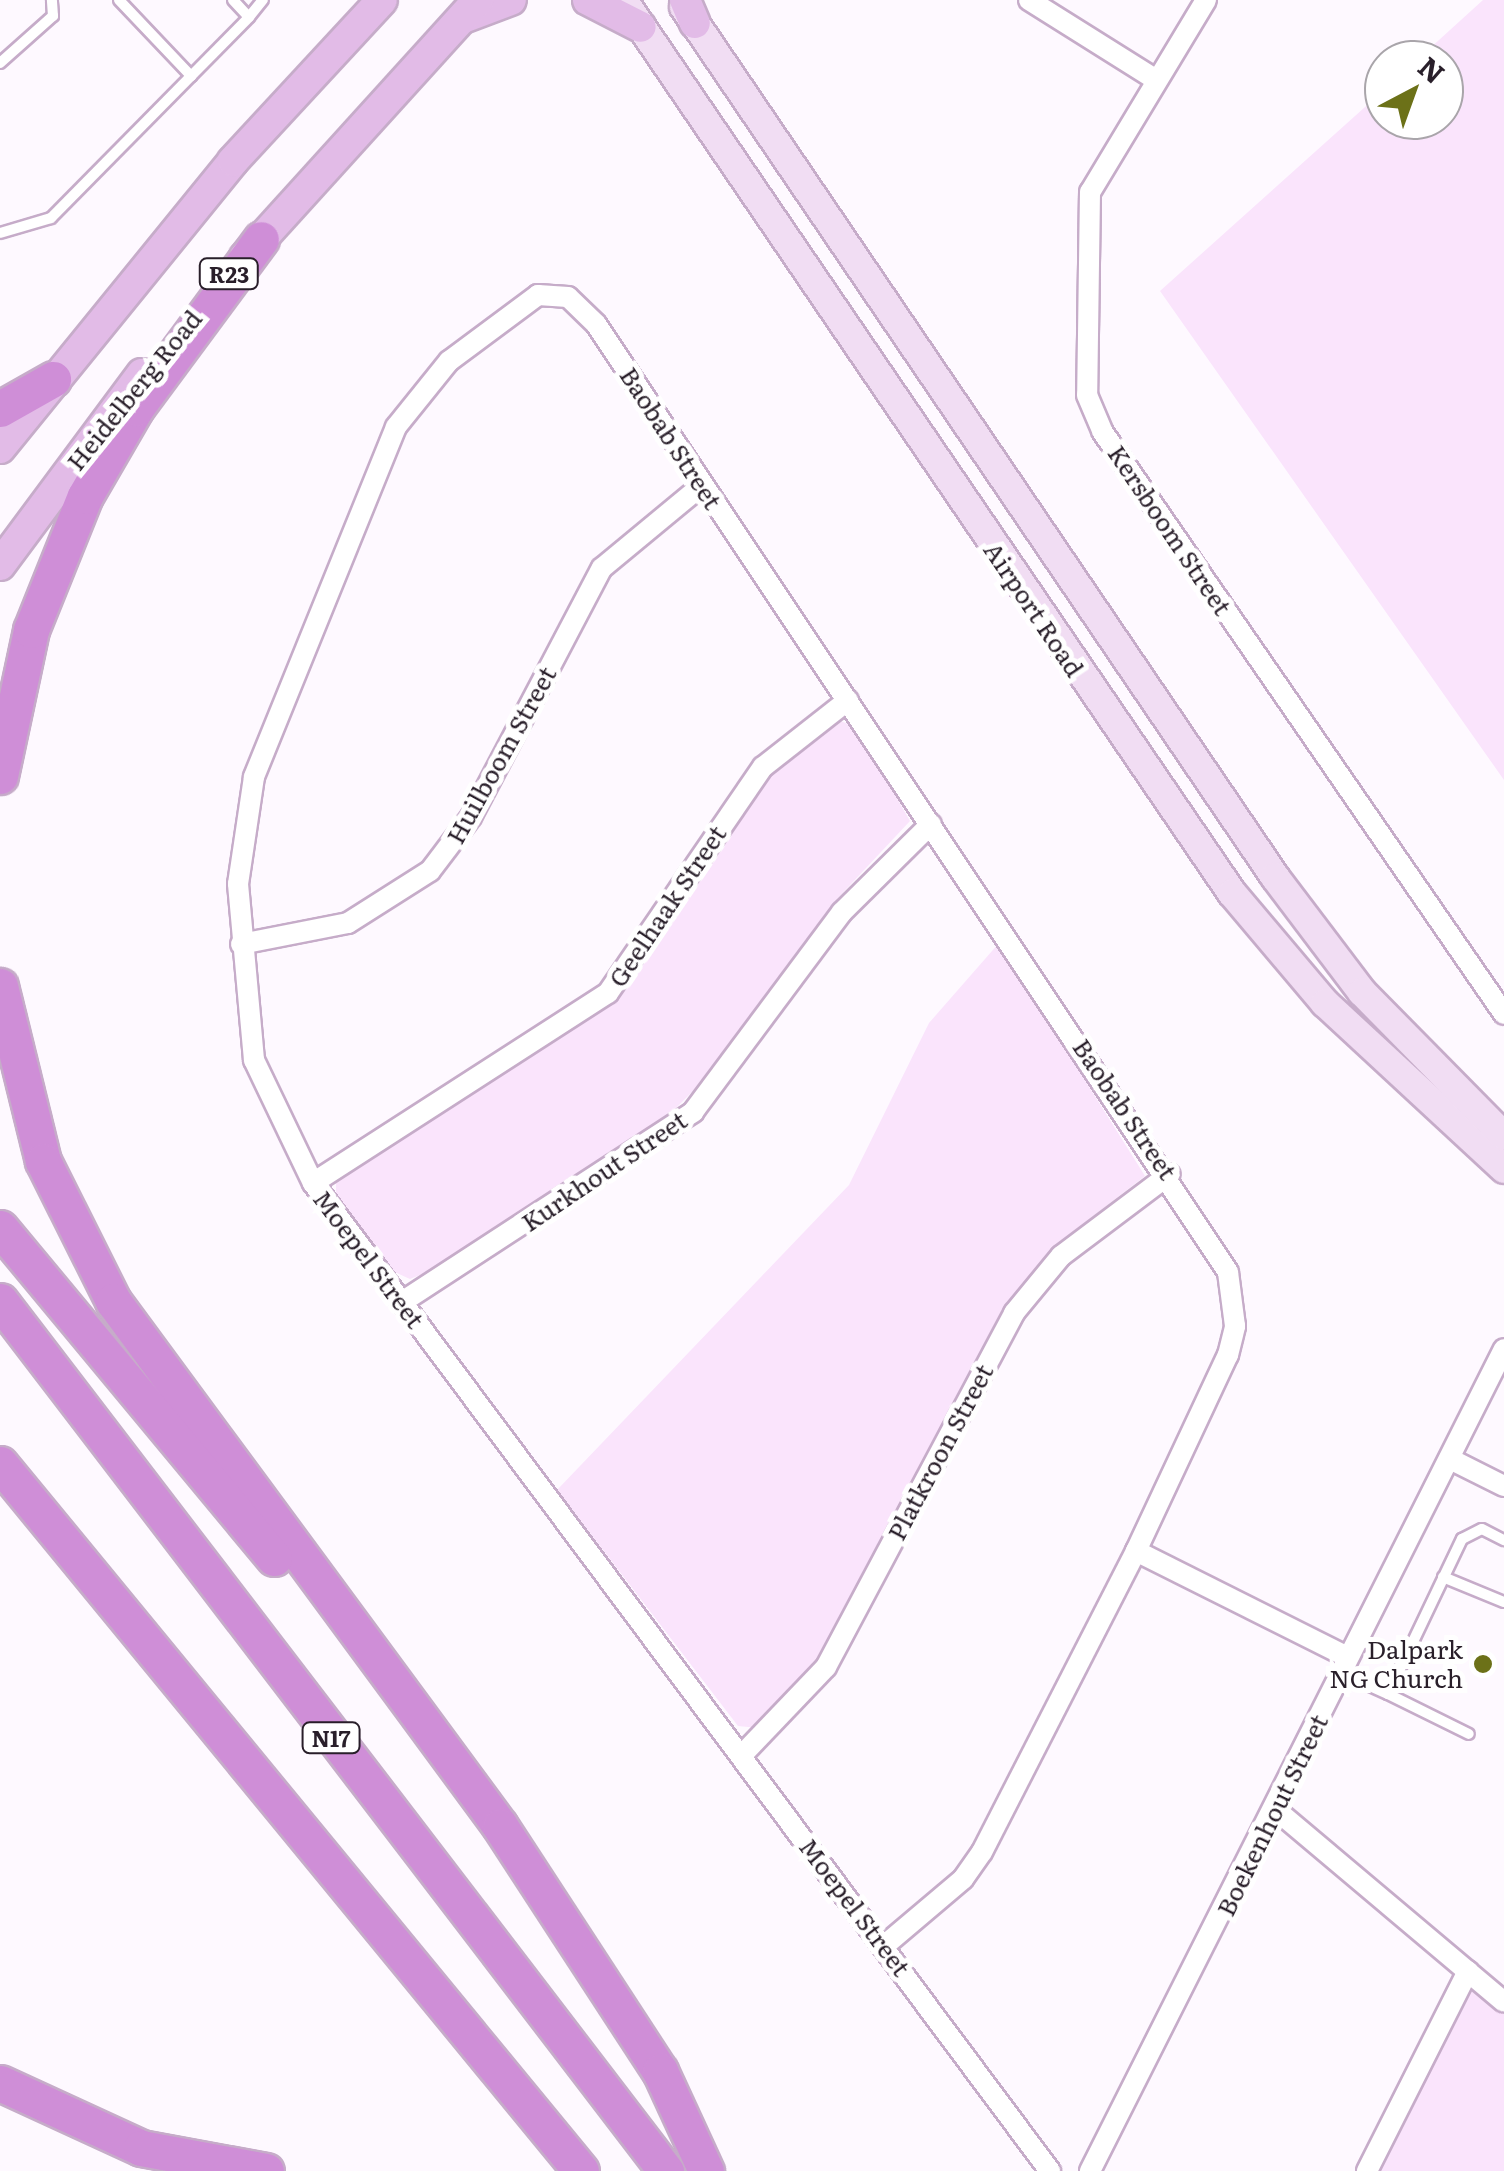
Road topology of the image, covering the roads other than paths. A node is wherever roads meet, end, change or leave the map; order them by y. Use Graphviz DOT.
graph roads {
  1 [pos="52,0"];
  2 [pos="119,0"];
  3 [pos="234,0"];
  4 [pos="262,0"];
  5 [pos="382,0"];
  6 [pos="511,0"];
  7 [pos="588,0"];
  8 [pos="623,0"];
  9 [pos="1030,0"];
  10 [pos="1206,0"];
  11 [pos="686,8"];
  12 [pos="470,9"];
  13 [pos="249,17"];
  14 [pos="641,28"];
  15 [pos="0,62"];
  16 [pos="191,76"];
  17 [pos="1155,78"];
  18 [pos="0,233"];
  19 [pos="262,239"];
  20 [pos="582,307"];
  21 [pos="53,378"];
  22 [pos="0,409"];
  23 [pos="0,448"];
  24 [pos="702,486"];
  25 [pos="0,565"];
  26 [pos="848,700"];
  27 [pos="0,776"];
  28 [pos="931,824"];
  29 [pos="241,944"];
  30 [pos="0,986"];
  31 [pos="1504,1014"];
  32 [pos="1504,1136"];
  33 [pos="1504,1169"];
  34 [pos="1170,1174"];
  35 [pos="313,1183"];
  36 [pos="0,1228"];
  37 [pos="0,1300"];
  38 [pos="402,1302"];
  39 [pos="1504,1349"];
  40 [pos="1450,1459"];
  41 [pos="0,1464"];
  42 [pos="1504,1486"];
  43 [pos="1504,1540"];
  44 [pos="1136,1551"];
  45 [pos="1443,1576"];
  46 [pos="1504,1602"];
  47 [pos="1344,1665"];
  48 [pos="1388,1694"];
  49 [pos="1469,1734"];
  50 [pos="741,1756"];
  51 [pos="1275,1809"];
  52 [pos="885,1946"];
  53 [pos="586,1953"];
  54 [pos="1468,1971"];
  55 [pos="1504,2002"];
  56 [pos="0,2083"];
  57 [pos="266,2171"];
  58 [pos="581,2171"];
  59 [pos="666,2171"];
  60 [pos="706,2171"];
  61 [pos="1050,2171"];
  62 [pos="1090,2171"];
  63 [pos="1367,2171"];
  1 -- 15 [label="lane"];
  2 -- 16 [label="lane"];
  3 -- 13 [label="lane"];
  4 -- 13 [label="lane"];
  5 -- 21 [label="main road, R23"];
  6 -- 12 [label="main road"];
  7 -- 14 [label="main road"];
  8 -- 14 [label="main road, Airport Road"];
  9 -- 17 [label="street"];
  10 -- 17 [label="street, Kersboom Street"];
  11 -- 32 [label="main road, Airport Road"];
  12 -- 19 [label="main road, Heidelberg Road / R23"];
  13 -- 16 [label="lane"];
  14 -- 33 [label="main road, Airport Road"];
  16 -- 18 [label="lane"];
  17 -- 31 [label="street, Kersboom Street"];
  19 -- 25 [label="main road, Heidelberg Road / R23"];
  19 -- 27 [label="highway"];
  20 -- 24 [label="street, Baobab Street"];
  20 -- 29 [label="street, Moepel Street"];
  21 -- 22 [label="highway"];
  21 -- 23 [label="main road, R23"];
  24 -- 26 [label="street, Baobab Street"];
  24 -- 29 [label="street, Huilboom Street"];
  26 -- 28 [label="street, Baobab Street"];
  26 -- 35 [label="street, Geelhaak Street"];
  28 -- 34 [label="street, Baobab Street"];
  28 -- 38 [label="street, Kurkhout Street"];
  29 -- 35 [label="street, Moepel Street"];
  30 -- 53 [label="highway"];
  34 -- 44 [label="street, Baobab Street"];
  34 -- 50 [label="street, Platkroon Street"];
  35 -- 38 [label="street, Moepel Street"];
  36 -- 53 [label="highway"];
  37 -- 59 [label="highway, N17"];
  38 -- 50 [label="street, Moepel Street"];
  39 -- 40 [label="street, Boekenhout Street"];
  40 -- 42 [label="street"];
  40 -- 47 [label="street, Boekenhout Street"];
  41 -- 58 [label="highway"];
  43 -- 45 [label="lane"];
  44 -- 47 [label="street"];
  44 -- 52 [label="street, Baobab Street"];
  45 -- 46 [label="lane"];
  45 -- 48 [label="lane"];
  47 -- 48 [label="lane"];
  47 -- 51 [label="street, Boekenhout Street"];
  48 -- 49 [label="lane"];
  50 -- 52 [label="street, Moepel Street"];
  51 -- 54 [label="street"];
  51 -- 62 [label="street, Boekenhout Street"];
  52 -- 61 [label="street, Moepel Street"];
  53 -- 60 [label="highway"];
  54 -- 55 [label="street"];
  54 -- 63 [label="street"];
  56 -- 57 [label="highway"];
}
